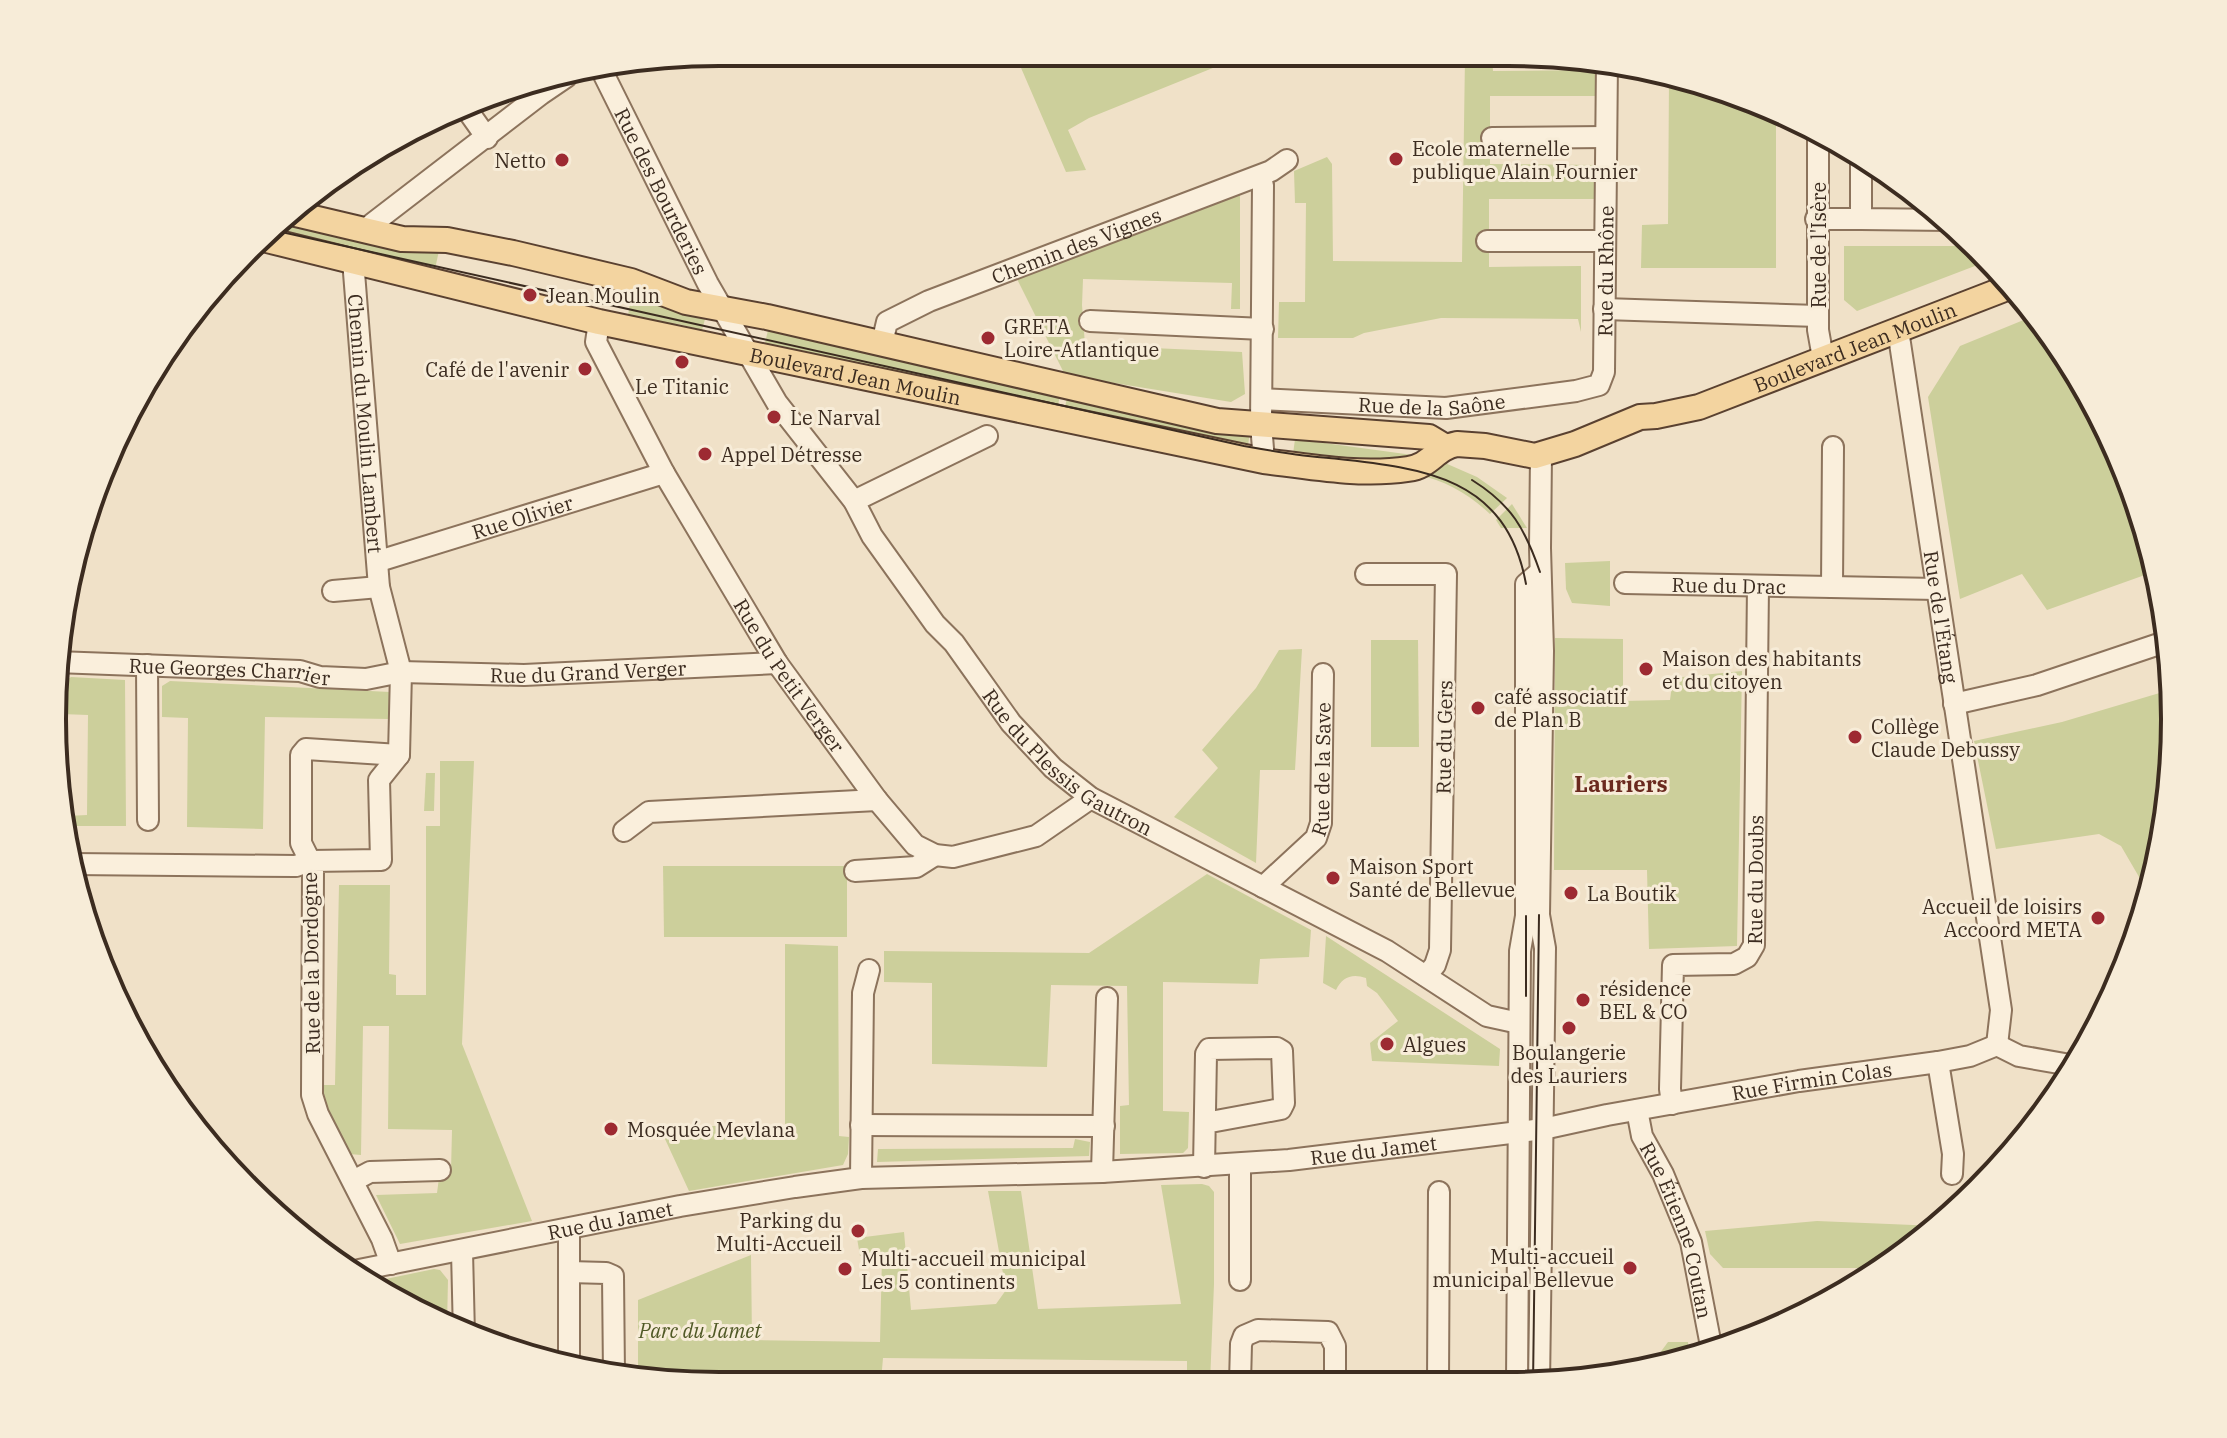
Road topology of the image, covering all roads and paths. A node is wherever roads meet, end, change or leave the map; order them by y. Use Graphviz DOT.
graph roads {
  1 [pos="1607,74"];
  2 [pos="605,77"];
  3 [pos="550,88"];
  4 [pos="471,115"];
  5 [pos="1606,137"];
  6 [pos="487,138"];
  7 [pos="1492,138"];
  8 [pos="1818,144"];
  9 [pos="1287,160"];
  10 [pos="1861,170"];
  11 [pos="1263,185"];
  12 [pos="308,212"];
  13 [pos="1816,219"];
  14 [pos="1861,219"];
  15 [pos="1929,220"];
  16 [pos="369,231"];
  17 [pos="1487,241"];
  18 [pos="1605,241"];
  19 [pos="274,242"];
  20 [pos="353,260"];
  21 [pos="2001,290"];
  22 [pos="721,309"];
  23 [pos="1604,309"];
  24 [pos="1818,316"];
  25 [pos="1090,321"];
  26 [pos="599,322"];
  27 [pos="1263,329"];
  28 [pos="1898,330"];
  29 [pos="882,343"];
  30 [pos="745,351"];
  31 [pos="1823,358"];
  32 [pos="1599,385"];
  33 [pos="1262,399"];
  34 [pos="1261,424"];
  35 [pos="987,436"];
  36 [pos="1444,446"];
  37 [pos="1833,447"];
  38 [pos="1538,455"];
  39 [pos="1264,461"];
  40 [pos="664,473"];
  41 [pos="854,501"];
  42 [pos="379,561"];
  43 [pos="1366,574"];
  44 [pos="1625,583"];
  45 [pos="1758,586"];
  46 [pos="379,587"];
  47 [pos="1832,587"];
  48 [pos="1937,589"];
  49 [pos="333,591"];
  50 [pos="2156,645"];
  51 [pos="69,662"];
  52 [pos="777,663"];
  53 [pos="147,665"];
  54 [pos="401,672"];
  55 [pos="1323,674"];
  56 [pos="1954,704"];
  57 [pos="399,755"];
  58 [pos="1091,798"];
  59 [pos="877,800"];
  60 [pos="148,820"];
  61 [pos="624,831"];
  62 [pos="935,855"];
  63 [pos="310,861"];
  64 [pos="83,864"];
  65 [pos="855,871"];
  66 [pos="1263,887"];
  67 [pos="1533,916"];
  68 [pos="869,970"];
  69 [pos="1426,976"];
  70 [pos="1107,998"];
  71 [pos="1519,1023"];
  72 [pos="1997,1045"];
  73 [pos="1938,1062"];
  74 [pos="2063,1064"];
  75 [pos="1672,1104"];
  76 [pos="1637,1110"];
  77 [pos="1205,1123"];
  78 [pos="861,1125"];
  79 [pos="1104,1126"];
  80 [pos="1543,1129"];
  81 [pos="1517,1131"];
  82 [pos="1240,1165"];
  83 [pos="1204,1167"];
  84 [pos="440,1170"];
  85 [pos="1102,1172"];
  86 [pos="1952,1174"];
  87 [pos="861,1178"];
  88 [pos="353,1181"];
  89 [pos="1439,1192"];
  90 [pos="569,1229"];
  91 [pos="462,1251"];
  92 [pos="391,1264"];
  93 [pos="366,1269"];
  94 [pos="569,1272"];
  95 [pos="1240,1280"];
  96 [pos="464,1320"];
  97 [pos="1710,1340"];
  98 [pos="569,1354"];
  99 [pos="614,1363"];
  100 [pos="1539,1371"];
  101 [pos="1240,1372"];
  102 [pos="1335,1372"];
  103 [pos="1438,1372"];
  104 [pos="1517,1372"];
  1 -- 5 [label="street, Rue du Rhône"];
  2 -- 22 [label="street, Rue des Bourderies"];
  3 -- 6 [label="street"];
  4 -- 6 [label="street"];
  5 -- 7 [label="street"];
  5 -- 18 [label="street, Rue du Rhône"];
  6 -- 16 [label="street"];
  8 -- 13 [label="street, Rue de l'Isère"];
  9 -- 29 [label="street, Chemin des Vignes"];
  10 -- 14 [label="street"];
  11 -- 27 [label="street"];
  12 -- 16 [label="main road, Boulevard Jean Moulin"];
  13 -- 14 [label="street"];
  13 -- 24 [label="street, Rue de l'Isère"];
  14 -- 15 [label="street"];
  16 -- 22 [label="main road, Boulevard Jean Moulin"];
  17 -- 18 [label="street"];
  18 -- 23 [label="street, Rue du Rhône"];
  19 -- 20 [label="main road, Boulevard Jean Moulin"];
  20 -- 26 [label="main road, Boulevard Jean Moulin"];
  20 -- 42 [label="street, Chemin du Moulin Lambert"];
  21 -- 28 [label="main road, Boulevard Jean Moulin"];
  22 -- 29 [label="main road, Boulevard Jean Moulin"];
  22 -- 30 [label="street, Rue des Bourderies"];
  23 -- 24 [label="street"];
  23 -- 32 [label="street, Rue du Rhône"];
  24 -- 31 [label="street, Rue de l'Isère"];
  25 -- 27 [label="street"];
  26 -- 30 [label="main road, Boulevard Jean Moulin"];
  26 -- 40 [label="street, Rue du Petit Verger"];
  27 -- 33 [label="street"];
  28 -- 31 [label="main road, Boulevard Jean Moulin"];
  28 -- 48 [label="street, Rue de l'Étang"];
  29 -- 34 [label="main road, Boulevard Jean Moulin"];
  30 -- 39 [label="main road, Boulevard Jean Moulin"];
  30 -- 41 [label="street, Rue du Plessis Gautron"];
  31 -- 38 [label="main road, Boulevard Jean Moulin"];
  32 -- 33 [label="street, Rue de la Saône"];
  33 -- 34 [label="street"];
  34 -- 36 [label="main road, Boulevard Jean Moulin"];
  34 -- 39 [label="street"];
  35 -- 41 [label="street"];
  36 -- 38 [label="main road, Boulevard Jean Moulin"];
  36 -- 39 [label="main road, Boulevard Jean Moulin"];
  37 -- 47 [label="street"];
  38 -- 67 [label="street"];
  40 -- 42 [label="street, Rue Olivier"];
  40 -- 52 [label="street, Rue du Petit Verger"];
  41 -- 58 [label="street, Rue du Plessis Gautron"];
  42 -- 46 [label="street, Chemin du Moulin Lambert"];
  43 -- 69 [label="street, Rue du Gers"];
  44 -- 45 [label="street, Rue du Drac"];
  45 -- 47 [label="street, Rue du Drac"];
  45 -- 75 [label="street, Rue du Doubs"];
  46 -- 49 [label="street"];
  46 -- 54 [label="street, Chemin du Moulin Lambert"];
  47 -- 48 [label="street, Rue du Drac"];
  48 -- 56 [label="street, Rue de l'Étang"];
  50 -- 56 [label="street"];
  51 -- 53 [label="street, Rue Georges Charrier"];
  52 -- 54 [label="street, Rue du Grand Verger"];
  52 -- 59 [label="street, Rue du Petit Verger"];
  53 -- 54 [label="street, Rue Georges Charrier"];
  53 -- 60 [label="street"];
  54 -- 57 [label="street, Rue de la Dordogne"];
  55 -- 66 [label="street, Rue de la Save"];
  56 -- 72 [label="street, Rue de l'Étang"];
  57 -- 63 [label="street, Rue de la Dordogne"];
  57 -- 63 [label="street"];
  58 -- 62 [label="street"];
  58 -- 66 [label="street, Rue du Plessis Gautron"];
  59 -- 61 [label="street"];
  59 -- 62 [label="street, Rue du Petit Verger"];
  62 -- 65 [label="street"];
  63 -- 64 [label="street"];
  63 -- 88 [label="street, Rue de la Dordogne"];
  66 -- 69 [label="street, Rue du Plessis Gautron"];
  67 -- 71 [label="street"];
  67 -- 80 [label="street"];
  68 -- 78 [label="street"];
  69 -- 71 [label="street, Rue du Plessis Gautron"];
  70 -- 79 [label="street"];
  71 -- 81 [label="street"];
  72 -- 73 [label="street, Rue Firmin Colas"];
  72 -- 74 [label="street"];
  73 -- 75 [label="street, Rue Firmin Colas"];
  73 -- 86 [label="street"];
  75 -- 76 [label="street, Rue Firmin Colas"];
  76 -- 80 [label="street, Rue Firmin Colas"];
  76 -- 97 [label="street, Rue Étienne Coutan"];
  77 -- 77 [label="street"];
  77 -- 83 [label="street"];
  78 -- 79 [label="street"];
  78 -- 87 [label="street"];
  79 -- 85 [label="street"];
  80 -- 81 [label="street, Rue du Jamet"];
  80 -- 100 [label="street"];
  81 -- 82 [label="street, Rue du Jamet"];
  81 -- 104 [label="street"];
  82 -- 83 [label="street, Rue du Jamet"];
  82 -- 95 [label="street"];
  83 -- 85 [label="street, Rue du Jamet"];
  84 -- 88 [label="street"];
  85 -- 87 [label="street, Rue du Jamet"];
  87 -- 90 [label="street, Rue du Jamet"];
  88 -- 92 [label="street, Rue de la Dordogne"];
  89 -- 103 [label="street"];
  90 -- 91 [label="street, Rue du Jamet"];
  90 -- 94 [label="street"];
  91 -- 92 [label="street, Rue du Jamet"];
  91 -- 96 [label="street"];
  92 -- 93 [label="street, Rue du Jamet"];
  94 -- 98 [label="street"];
  94 -- 99 [label="street"];
  101 -- 102 [label="street"];
}
